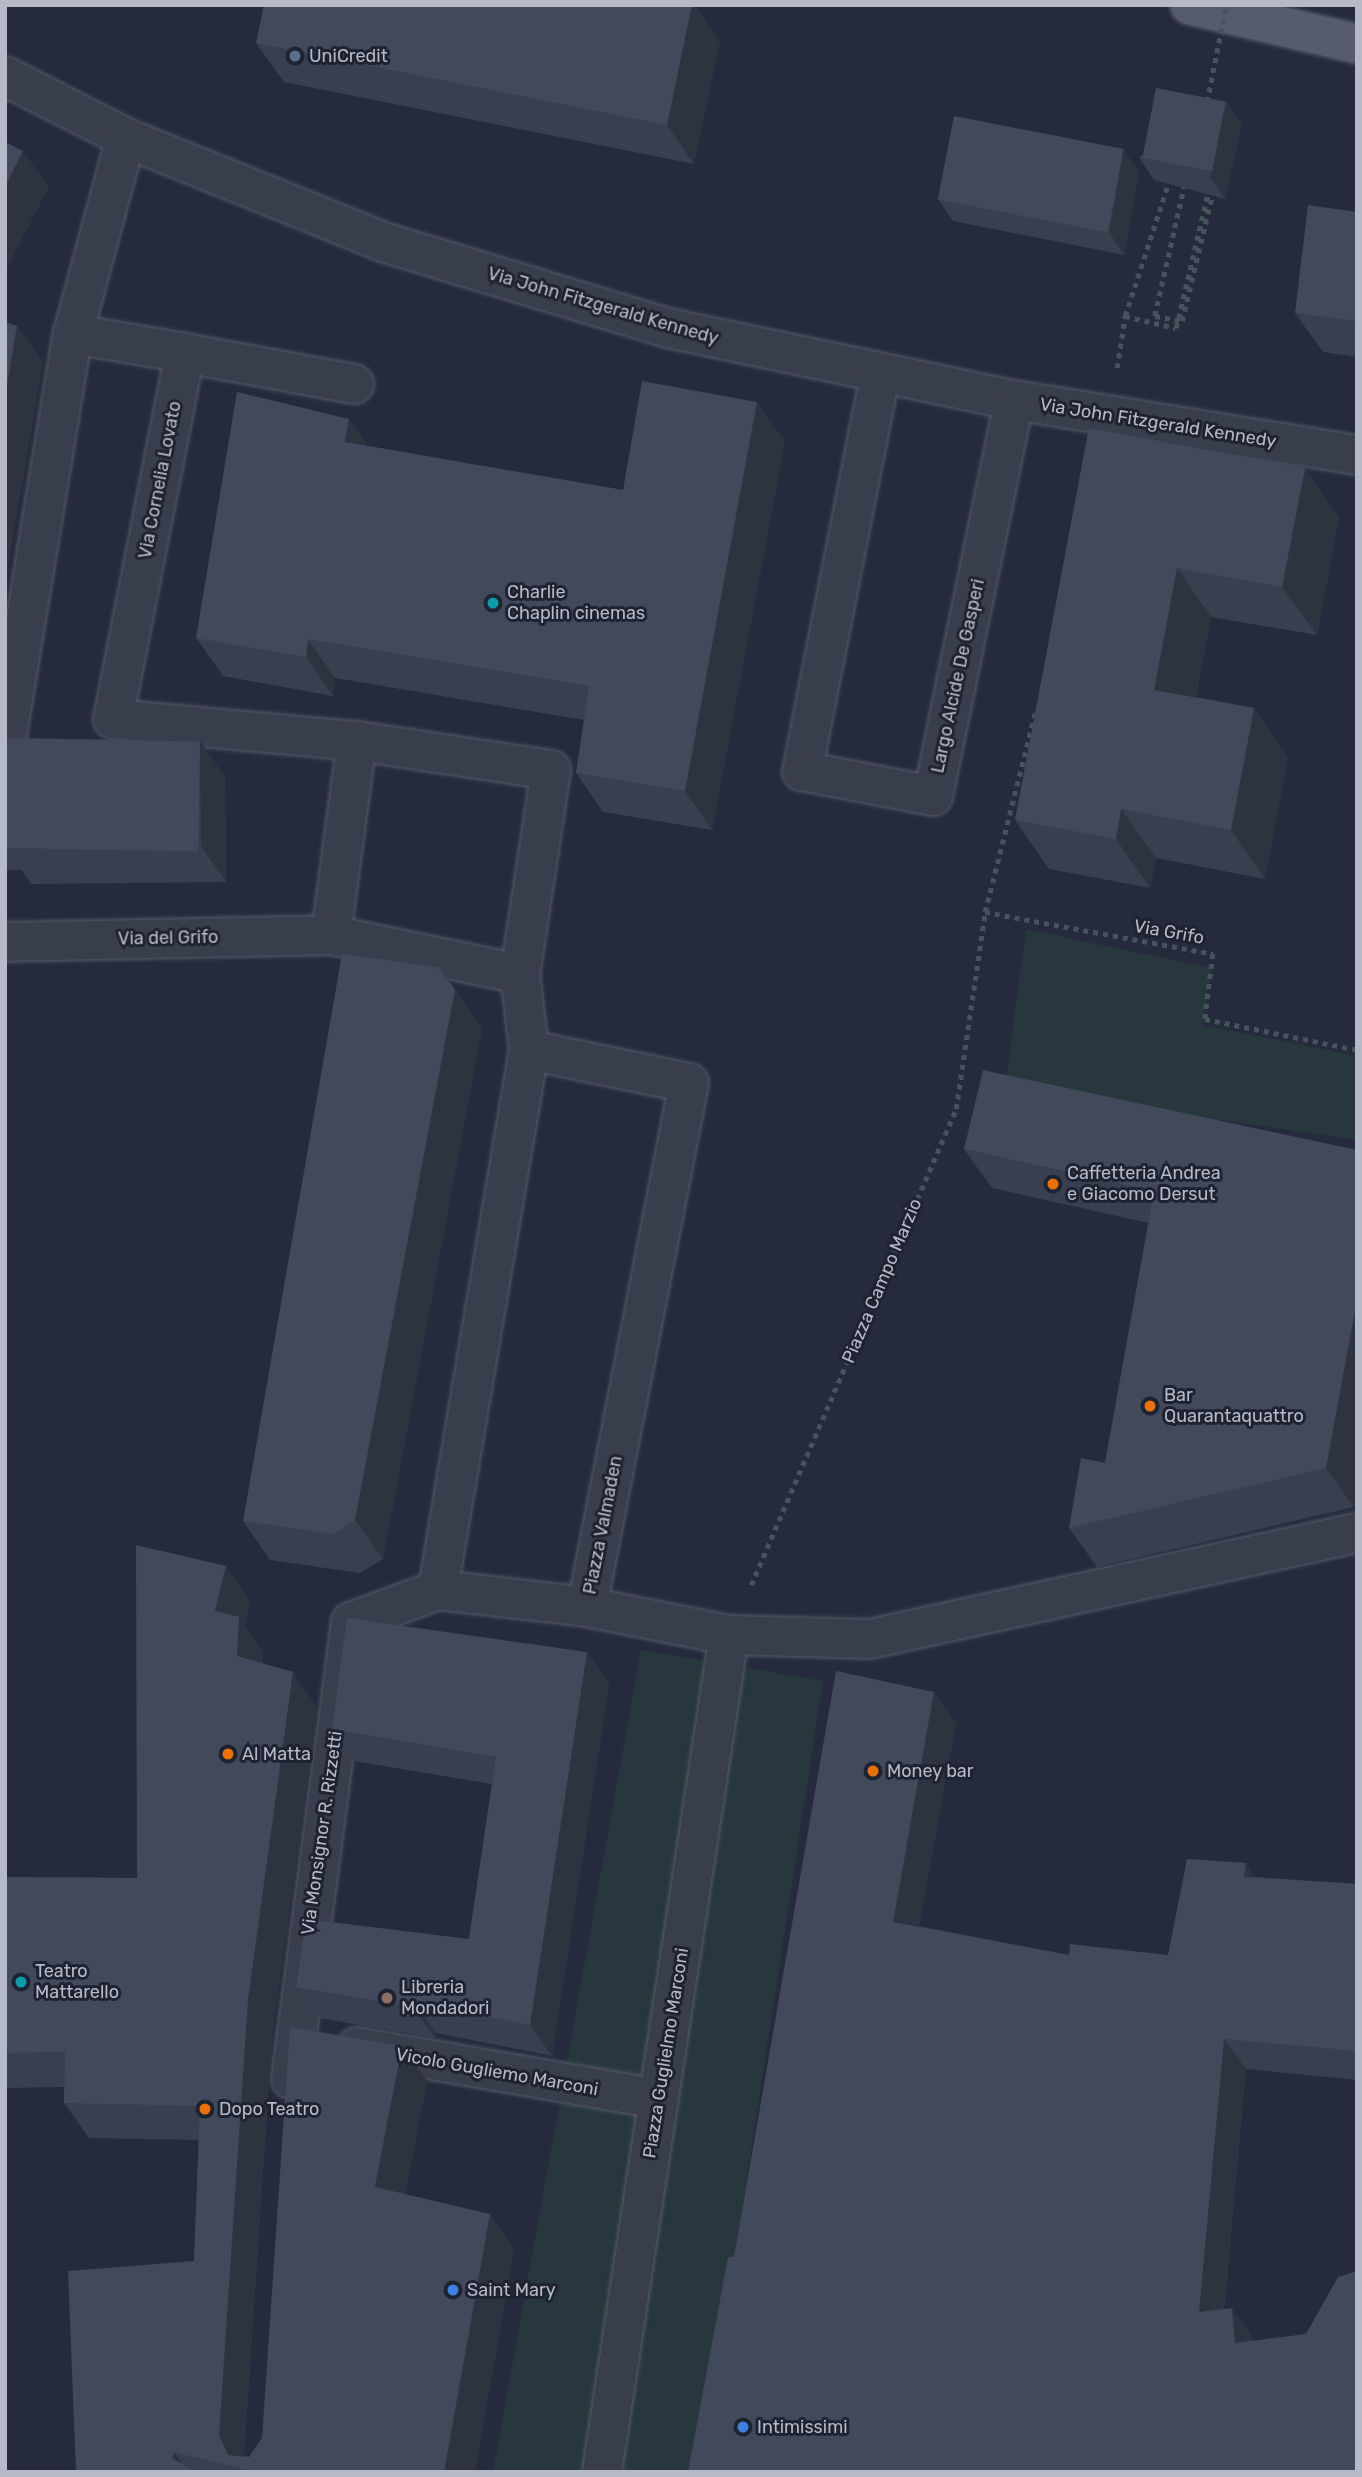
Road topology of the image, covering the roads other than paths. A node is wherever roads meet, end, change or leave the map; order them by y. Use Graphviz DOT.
graph roads {
  1 [pos="1190,5"];
  2 [pos="1357,44"];
  3 [pos="5,76"];
  4 [pos="126,138"];
  5 [pos="73,334"];
  6 [pos="185,353"];
  7 [pos="880,375"];
  8 [pos="354,384"];
  9 [pos="1014,400"];
  10 [pos="1357,455"];
  11 [pos="357,741"];
  12 [pos="5,747"];
  13 [pos="331,935"];
  14 [pos="5,942"];
  15 [pos="520,975"];
  16 [pos="529,1051"];
  17 [pos="1357,1533"];
  18 [pos="438,1590"];
  19 [pos="587,1607"];
  20 [pos="729,1635"];
  21 [pos="294,2036"];
  22 [pos="659,2099"];
  23 [pos="288,2118"];
  24 [pos="603,2472"];
  1 -- 2 [label="main road"];
  3 -- 4 [label="street, Via John Fitzgerald Kennedy"];
  4 -- 5 [label="street"];
  4 -- 7 [label="street, Via John Fitzgerald Kennedy"];
  5 -- 6 [label="street"];
  5 -- 12 [label="street"];
  6 -- 8 [label="street"];
  6 -- 11 [label="street, Via Cornelia Lovato"];
  7 -- 9 [label="street, Via John Fitzgerald Kennedy"];
  7 -- 9 [label="street, Largo Alcide De Gasperi"];
  9 -- 10 [label="street, Via John Fitzgerald Kennedy"];
  11 -- 13 [label="street"];
  11 -- 15 [label="street"];
  13 -- 14 [label="street, Via del Grifo"];
  13 -- 15 [label="street, Via del Grifo"];
  15 -- 16 [label="street"];
  16 -- 18 [label="street"];
  16 -- 19 [label="street, Piazza Valmaden"];
  17 -- 20 [label="street"];
  18 -- 19 [label="street, Piazza Valmaden"];
  18 -- 21 [label="street, Via Monsignor R. Rizzetti"];
  19 -- 20 [label="street"];
  20 -- 22 [label="street, Piazza Guglielmo Marconi"];
  21 -- 22 [label="street, Vicolo Gugliemo Marconi"];
  21 -- 23 [label="street, Via Monsignor R. Rizzetti"];
  22 -- 24 [label="street, Piazza Guglielmo Marconi"];
}
